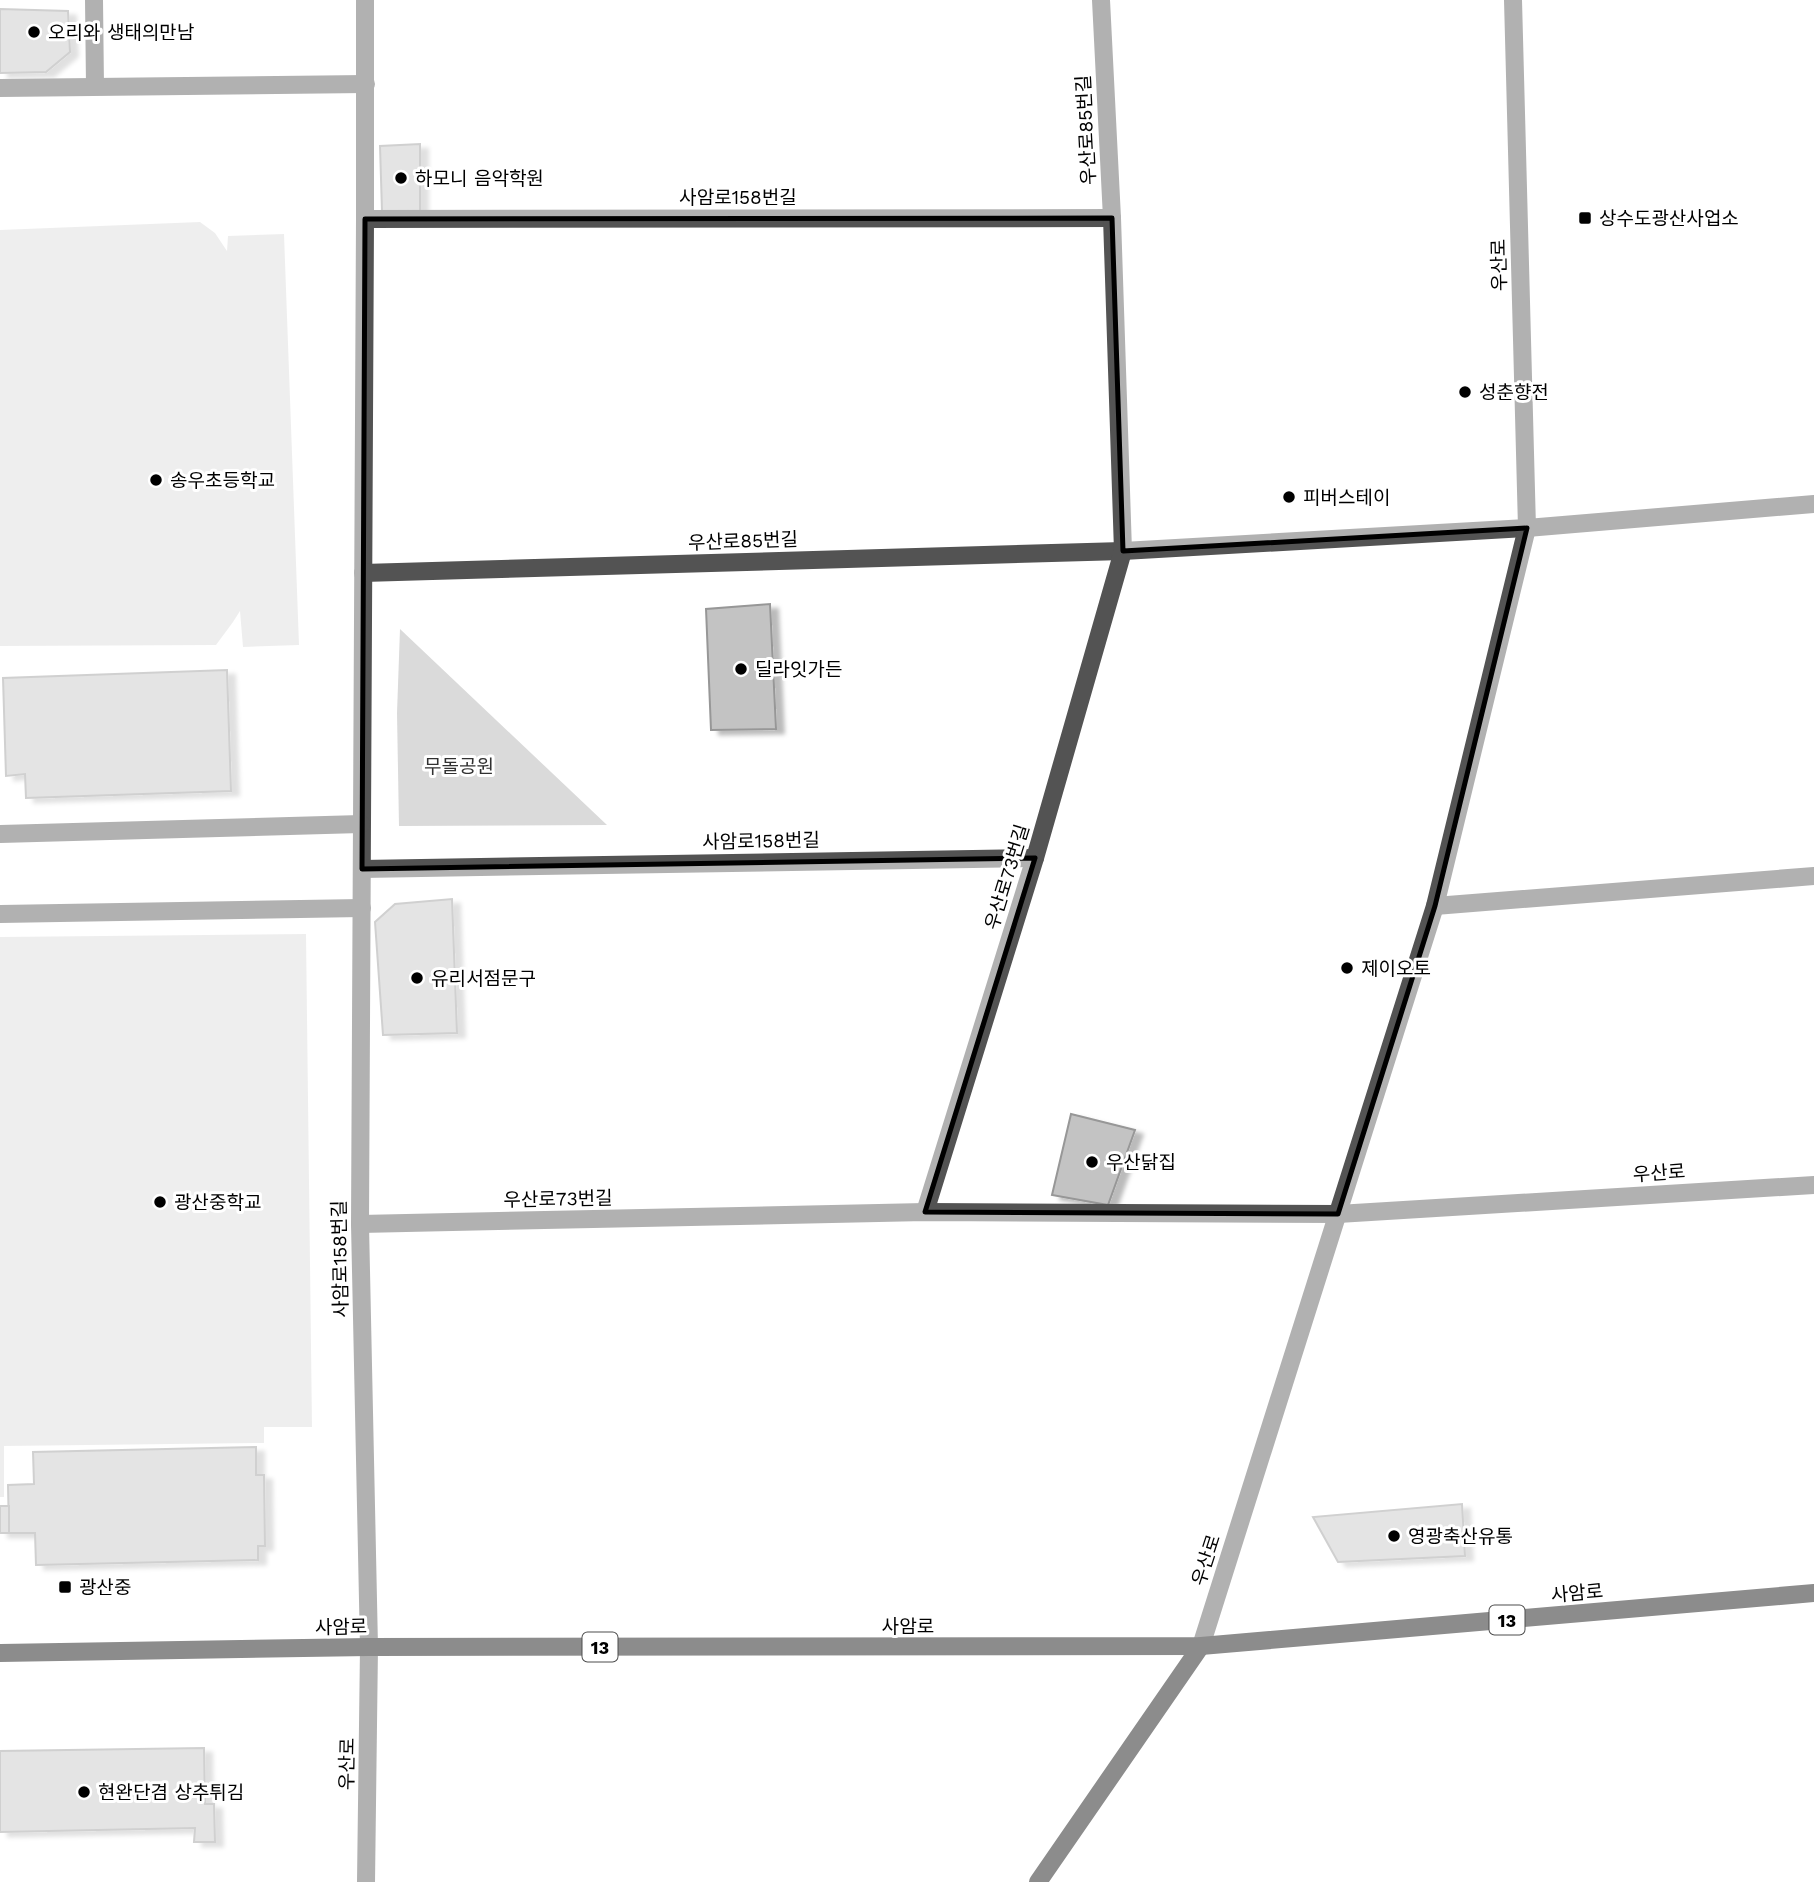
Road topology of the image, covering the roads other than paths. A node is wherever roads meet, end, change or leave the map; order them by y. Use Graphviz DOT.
graph roads {
  1 [pos="94,0"];
  2 [pos="365,0"];
  3 [pos="1101,0"];
  4 [pos="1513,0"];
  5 [pos="366,84"];
  6 [pos="95,86"];
  7 [pos="0,88"];
  8 [pos="1112,218"];
  9 [pos="365,219"];
  10 [pos="1814,504"];
  11 [pos="1527,528"];
  12 [pos="1123,551"];
  13 [pos="363,573"];
  14 [pos="361,824"];
  15 [pos="0,834"];
  16 [pos="1035,858"];
  17 [pos="362,869"];
  18 [pos="1814,876"];
  19 [pos="1434,906"];
  20 [pos="362,908"];
  21 [pos="0,914"];
  22 [pos="1814,1185"];
  23 [pos="925,1212"];
  24 [pos="1338,1214"];
  25 [pos="360,1224"];
  26 [pos="1814,1593"];
  27 [pos="1201,1646"];
  28 [pos="369,1647"];
  29 [pos="0,1653"];
  30 [pos="366,1882"];
  31 [pos="1038,1882"];
  1 -- 6 [label="street"];
  2 -- 5 [label="street, 사암로158번길"];
  3 -- 8 [label="street, 우산로85번길"];
  4 -- 11 [label="street, 우산로"];
  5 -- 6 [label="street"];
  5 -- 9 [label="street, 사암로158번길"];
  6 -- 7 [label="street"];
  8 -- 9 [label="street, 사암로158번길"];
  8 -- 12 [label="street, 우산로85번길"];
  9 -- 13 [label="street, 사암로158번길"];
  10 -- 11 [label="street"];
  11 -- 12 [label="street, 우산로85번길"];
  11 -- 19 [label="street, 우산로"];
  12 -- 13 [label="street, 우산로85번길"];
  12 -- 16 [label="street, 우산로73번길"];
  13 -- 14 [label="street, 사암로158번길"];
  14 -- 15 [label="street"];
  14 -- 17 [label="street, 사암로158번길"];
  16 -- 17 [label="street, 사암로158번길"];
  16 -- 23 [label="street, 우산로73번길"];
  17 -- 20 [label="street, 사암로158번길"];
  18 -- 19 [label="street"];
  19 -- 24 [label="street, 우산로"];
  20 -- 21 [label="street"];
  20 -- 25 [label="street, 사암로158번길"];
  22 -- 24 [label="street, 우산로"];
  23 -- 24 [label="street, 우산로73번길"];
  23 -- 25 [label="street, 우산로73번길"];
  24 -- 27 [label="street, 우산로"];
  25 -- 28 [label="street, 사암로158번길"];
  26 -- 27 [label="main road, 사암로 / 13"];
  27 -- 28 [label="main road, 사암로 / 13"];
  27 -- 31 [label="main road, 우산로"];
  28 -- 29 [label="main road, 사암로 / 13"];
  28 -- 30 [label="street, 우산로"];
}
